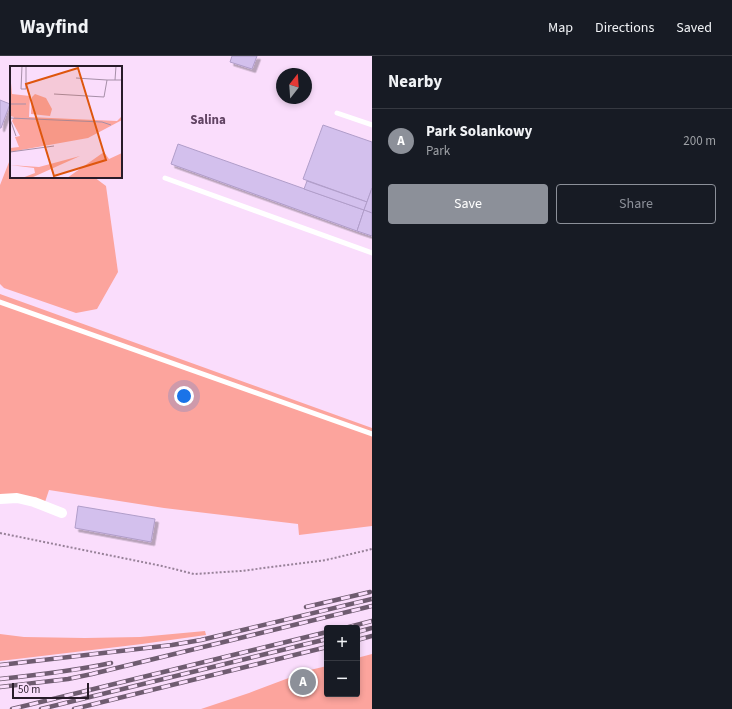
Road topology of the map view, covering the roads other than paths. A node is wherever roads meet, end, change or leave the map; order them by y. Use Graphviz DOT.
graph roads {
  1 [pos="337,113"];
  2 [pos="372,125"];
  3 [pos="165,178"];
  4 [pos="372,253"];
  5 [pos="0,302"];
  6 [pos="372,434"];
  7 [pos="0,499"];
  8 [pos="62,513"];
  1 -- 2 [label="lane"];
  3 -- 4 [label="lane"];
  5 -- 6 [label="lane"];
  7 -- 8 [label="street"];
}
